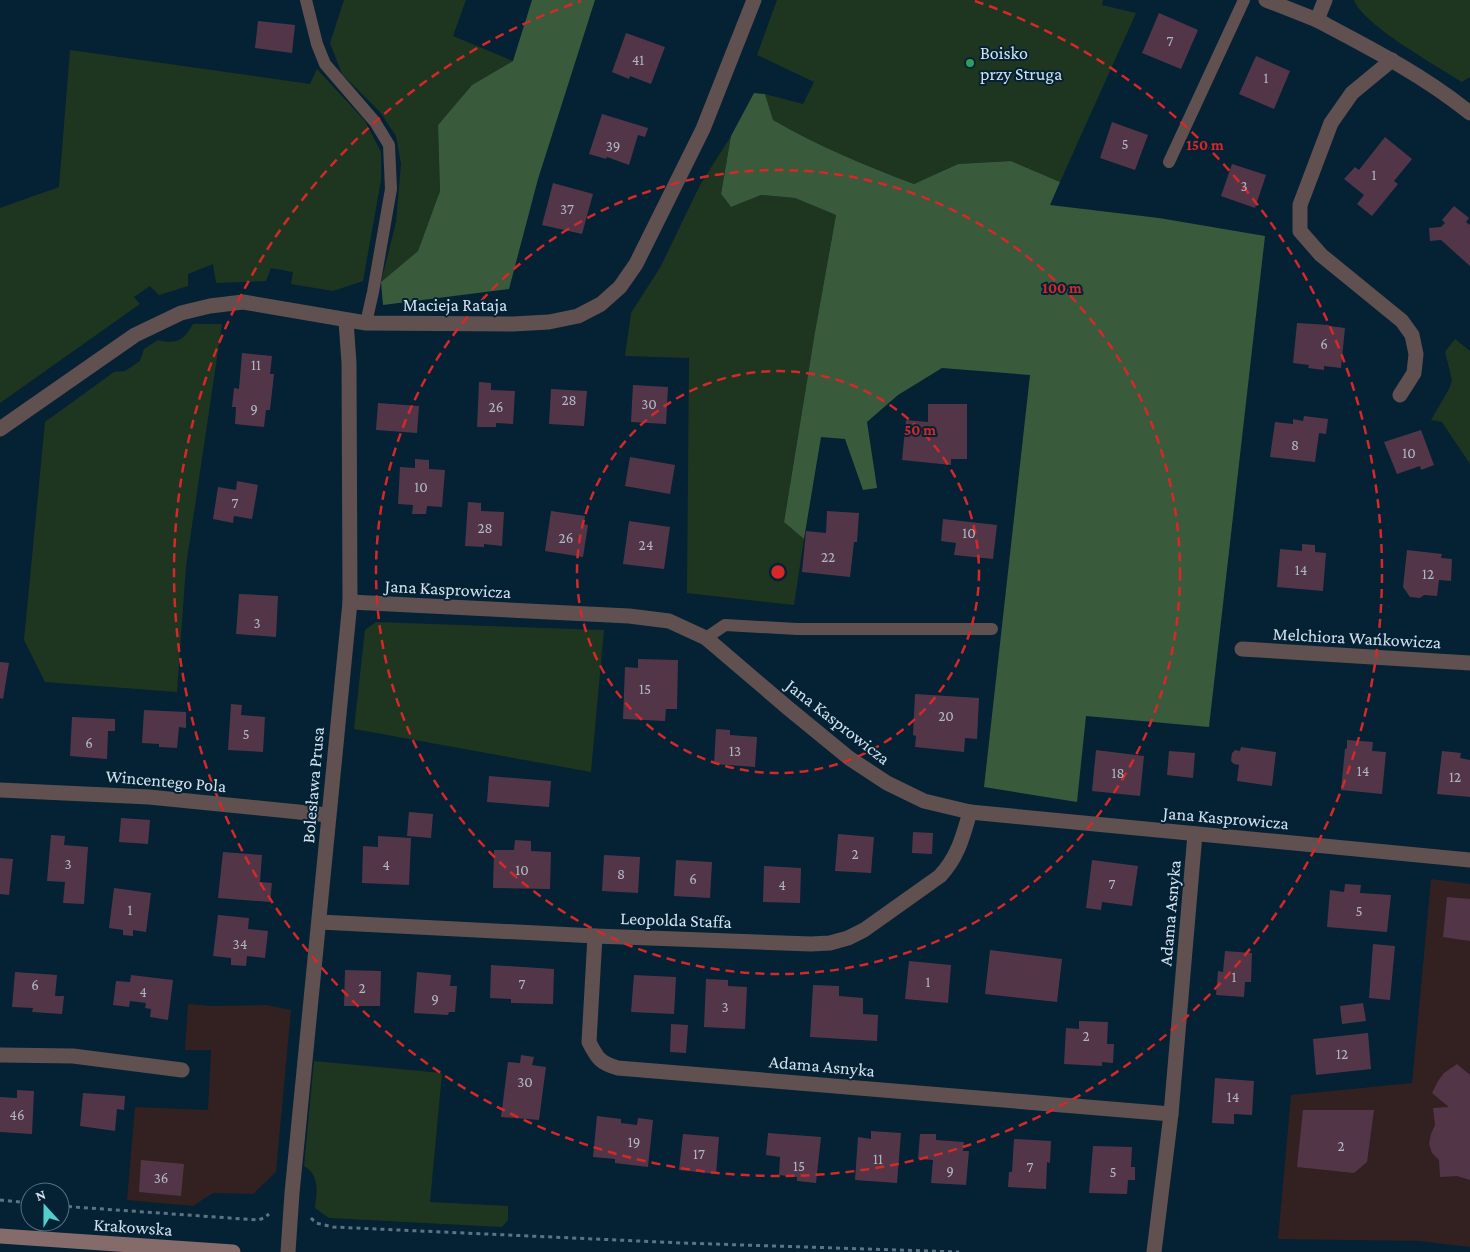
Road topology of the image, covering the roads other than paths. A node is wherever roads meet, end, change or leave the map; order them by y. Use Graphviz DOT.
graph roads {
  1 [pos="306,0"];
  2 [pos="754,0"];
  3 [pos="1244,0"];
  4 [pos="1266,0"];
  5 [pos="1324,0"];
  6 [pos="1317,20"];
  7 [pos="1392,60"];
  8 [pos="1470,113"];
  9 [pos="1169,162"];
  10 [pos="346,321"];
  11 [pos="366,324"];
  12 [pos="1400,395"];
  13 [pos="0,429"];
  14 [pos="350,602"];
  15 [pos="992,629"];
  16 [pos="706,638"];
  17 [pos="1242,650"];
  18 [pos="1470,663"];
  19 [pos="0,790"];
  20 [pos="970,812"];
  21 [pos="328,815"];
  22 [pos="1195,834"];
  23 [pos="1470,860"];
  24 [pos="320,922"];
  25 [pos="595,936"];
  26 [pos="0,1054"];
  27 [pos="182,1070"];
  28 [pos="1171,1114"];
  29 [pos="0,1236"];
  30 [pos="233,1252"];
  31 [pos="288,1252"];
  32 [pos="1154,1252"];
  1 -- 11 [label="lane"];
  2 -- 11 [label="street, Macieja Rataja"];
  3 -- 9 [label="lane"];
  4 -- 6 [label="street"];
  5 -- 6 [label="street"];
  6 -- 7 [label="street"];
  7 -- 8 [label="street"];
  7 -- 12 [label="street"];
  10 -- 11 [label="street, Macieja Rataja"];
  10 -- 13 [label="street, Macieja Rataja"];
  10 -- 14 [label="street, Bolesława Prusa"];
  14 -- 16 [label="street, Jana Kasprowicza"];
  14 -- 21 [label="street, Bolesława Prusa"];
  15 -- 16 [label="lane"];
  16 -- 20 [label="street, Jana Kasprowicza"];
  17 -- 18 [label="street, Melchiora Wańkowicza"];
  19 -- 21 [label="street, Wincentego Pola"];
  20 -- 22 [label="street, Jana Kasprowicza"];
  20 -- 25 [label="street, Leopolda Staffa"];
  21 -- 24 [label="street, Bolesława Prusa"];
  22 -- 23 [label="street, Jana Kasprowicza"];
  22 -- 28 [label="street, Adama Asnyka"];
  24 -- 25 [label="street, Leopolda Staffa"];
  24 -- 31 [label="street, Bolesława Prusa"];
  25 -- 28 [label="street, Adama Asnyka"];
  26 -- 27 [label="street"];
  28 -- 32 [label="street, Adama Asnyka"];
  29 -- 30 [label="main road, Krakowska"];
}
